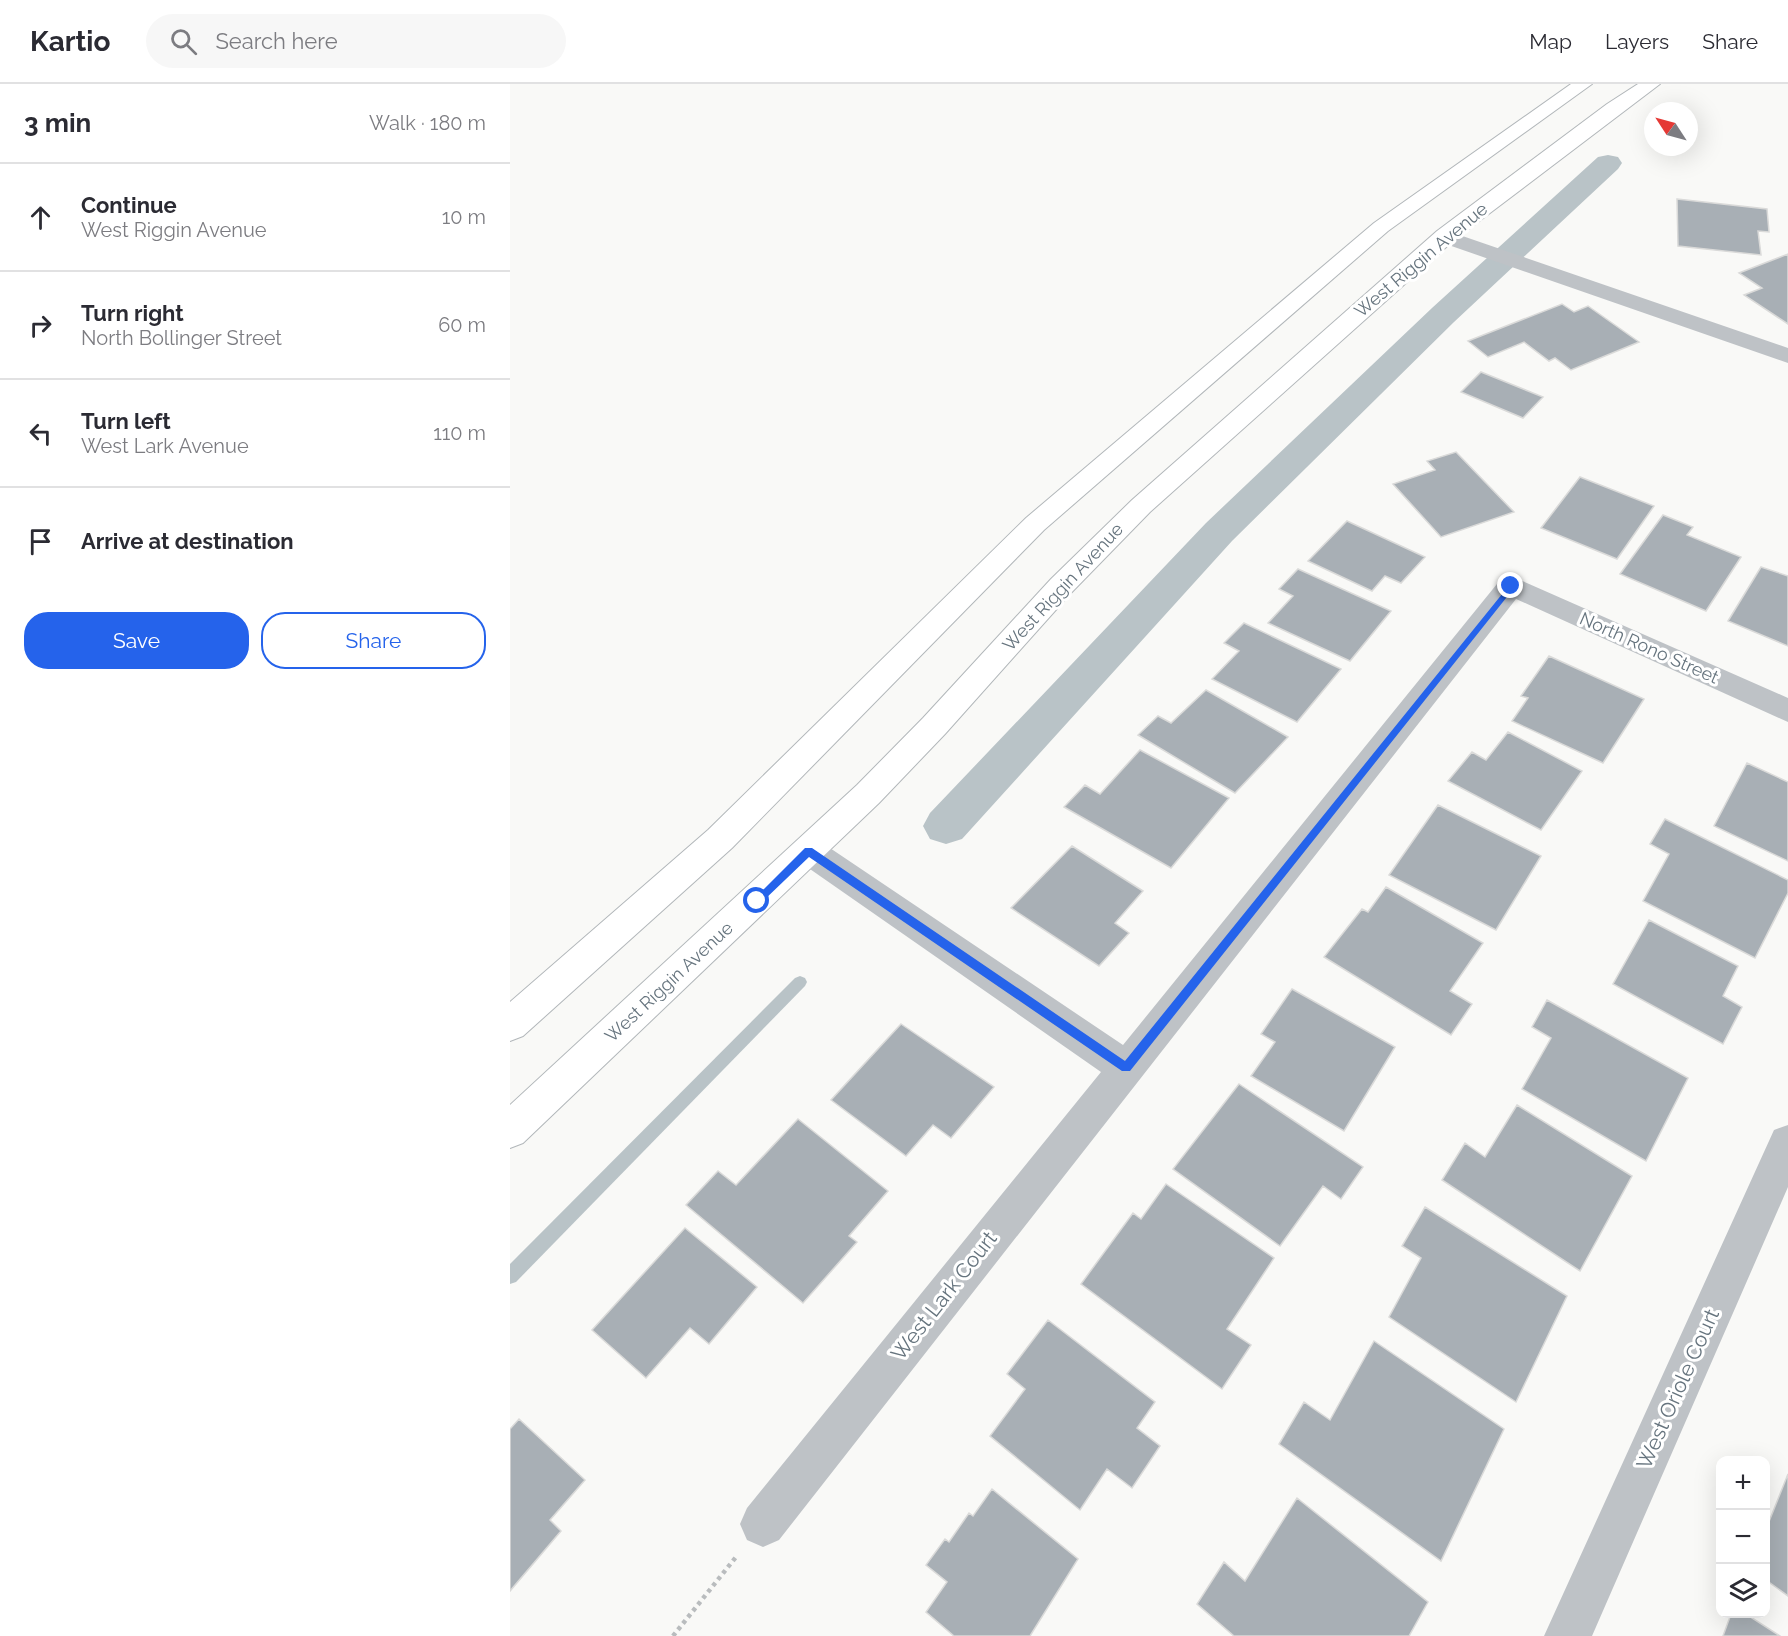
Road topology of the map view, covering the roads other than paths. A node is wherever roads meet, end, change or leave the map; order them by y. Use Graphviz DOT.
graph roads {
  1 [pos="1583,84"];
  2 [pos="1627,84"];
  3 [pos="1651,84"];
  4 [pos="1614,108"];
  5 [pos="1445,236"];
  6 [pos="1788,356"];
  7 [pos="1511,586"];
  8 [pos="1788,711"];
  9 [pos="808,851"];
  10 [pos="510,1025"];
  11 [pos="1126,1068"];
  12 [pos="510,1130"];
  13 [pos="1788,1143"];
  14 [pos="763,1524"];
  15 [pos="1568,1636"];
  1 -- 10 [label="main road"];
  2 -- 4 [label="main road"];
  3 -- 4 [label="main road, West Riggin Avenue"];
  4 -- 5 [label="main road, West Riggin Avenue"];
  5 -- 6 [label="street"];
  5 -- 9 [label="main road, West Riggin Avenue"];
  7 -- 8 [label="street, North Rono Street"];
  7 -- 11 [label="street, West Lark Court"];
  9 -- 11 [label="street"];
  9 -- 12 [label="main road, West Riggin Avenue"];
  11 -- 14 [label="street, West Lark Court"];
  13 -- 15 [label="street, West Oriole Court"];
}
